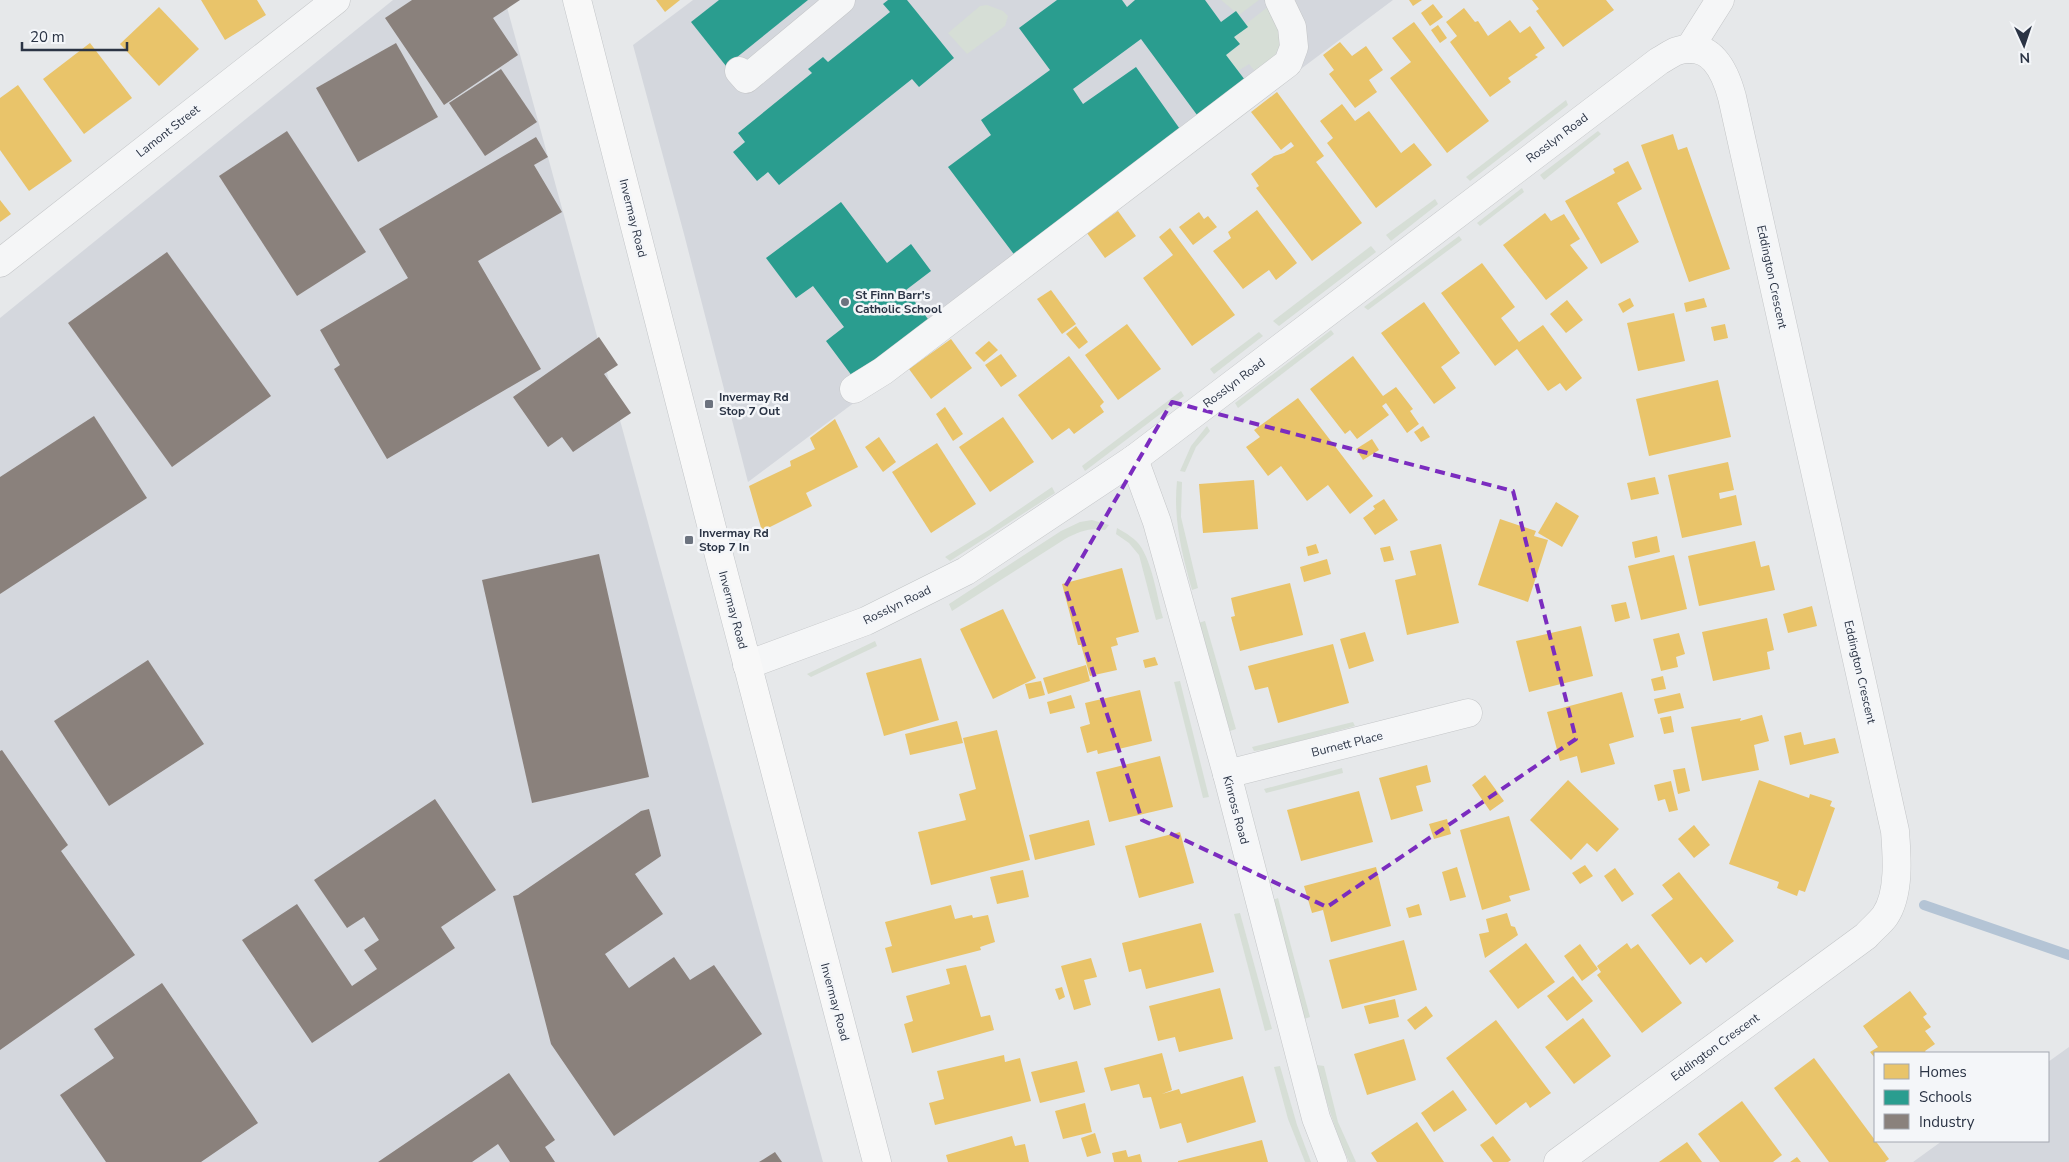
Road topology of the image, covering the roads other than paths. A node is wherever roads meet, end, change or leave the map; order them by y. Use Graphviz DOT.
graph roads {
  1 [pos="336,0"];
  2 [pos="577,0"];
  3 [pos="841,0"];
  4 [pos="1279,0"];
  5 [pos="1720,0"];
  6 [pos="1689,49"];
  7 [pos="739,71"];
  8 [pos="0,263"];
  9 [pos="854,389"];
  10 [pos="1134,459"];
  11 [pos="747,664"];
  12 [pos="1468,713"];
  13 [pos="1227,774"];
  14 [pos="877,1162"];
  15 [pos="1333,1162"];
  16 [pos="1558,1162"];
  1 -- 8 [label="street, Lamont Street"];
  2 -- 11 [label="main road, Invermay Road"];
  3 -- 7 [label="street"];
  4 -- 9 [label="street"];
  5 -- 6 [label="street"];
  6 -- 10 [label="street, Rosslyn Road"];
  6 -- 16 [label="street, Eddington Crescent"];
  10 -- 11 [label="street, Rosslyn Road"];
  10 -- 13 [label="street, Kinross Road"];
  11 -- 14 [label="main road, Invermay Road"];
  12 -- 13 [label="street, Burnett Place"];
  13 -- 15 [label="street, Kinross Road"];
}
